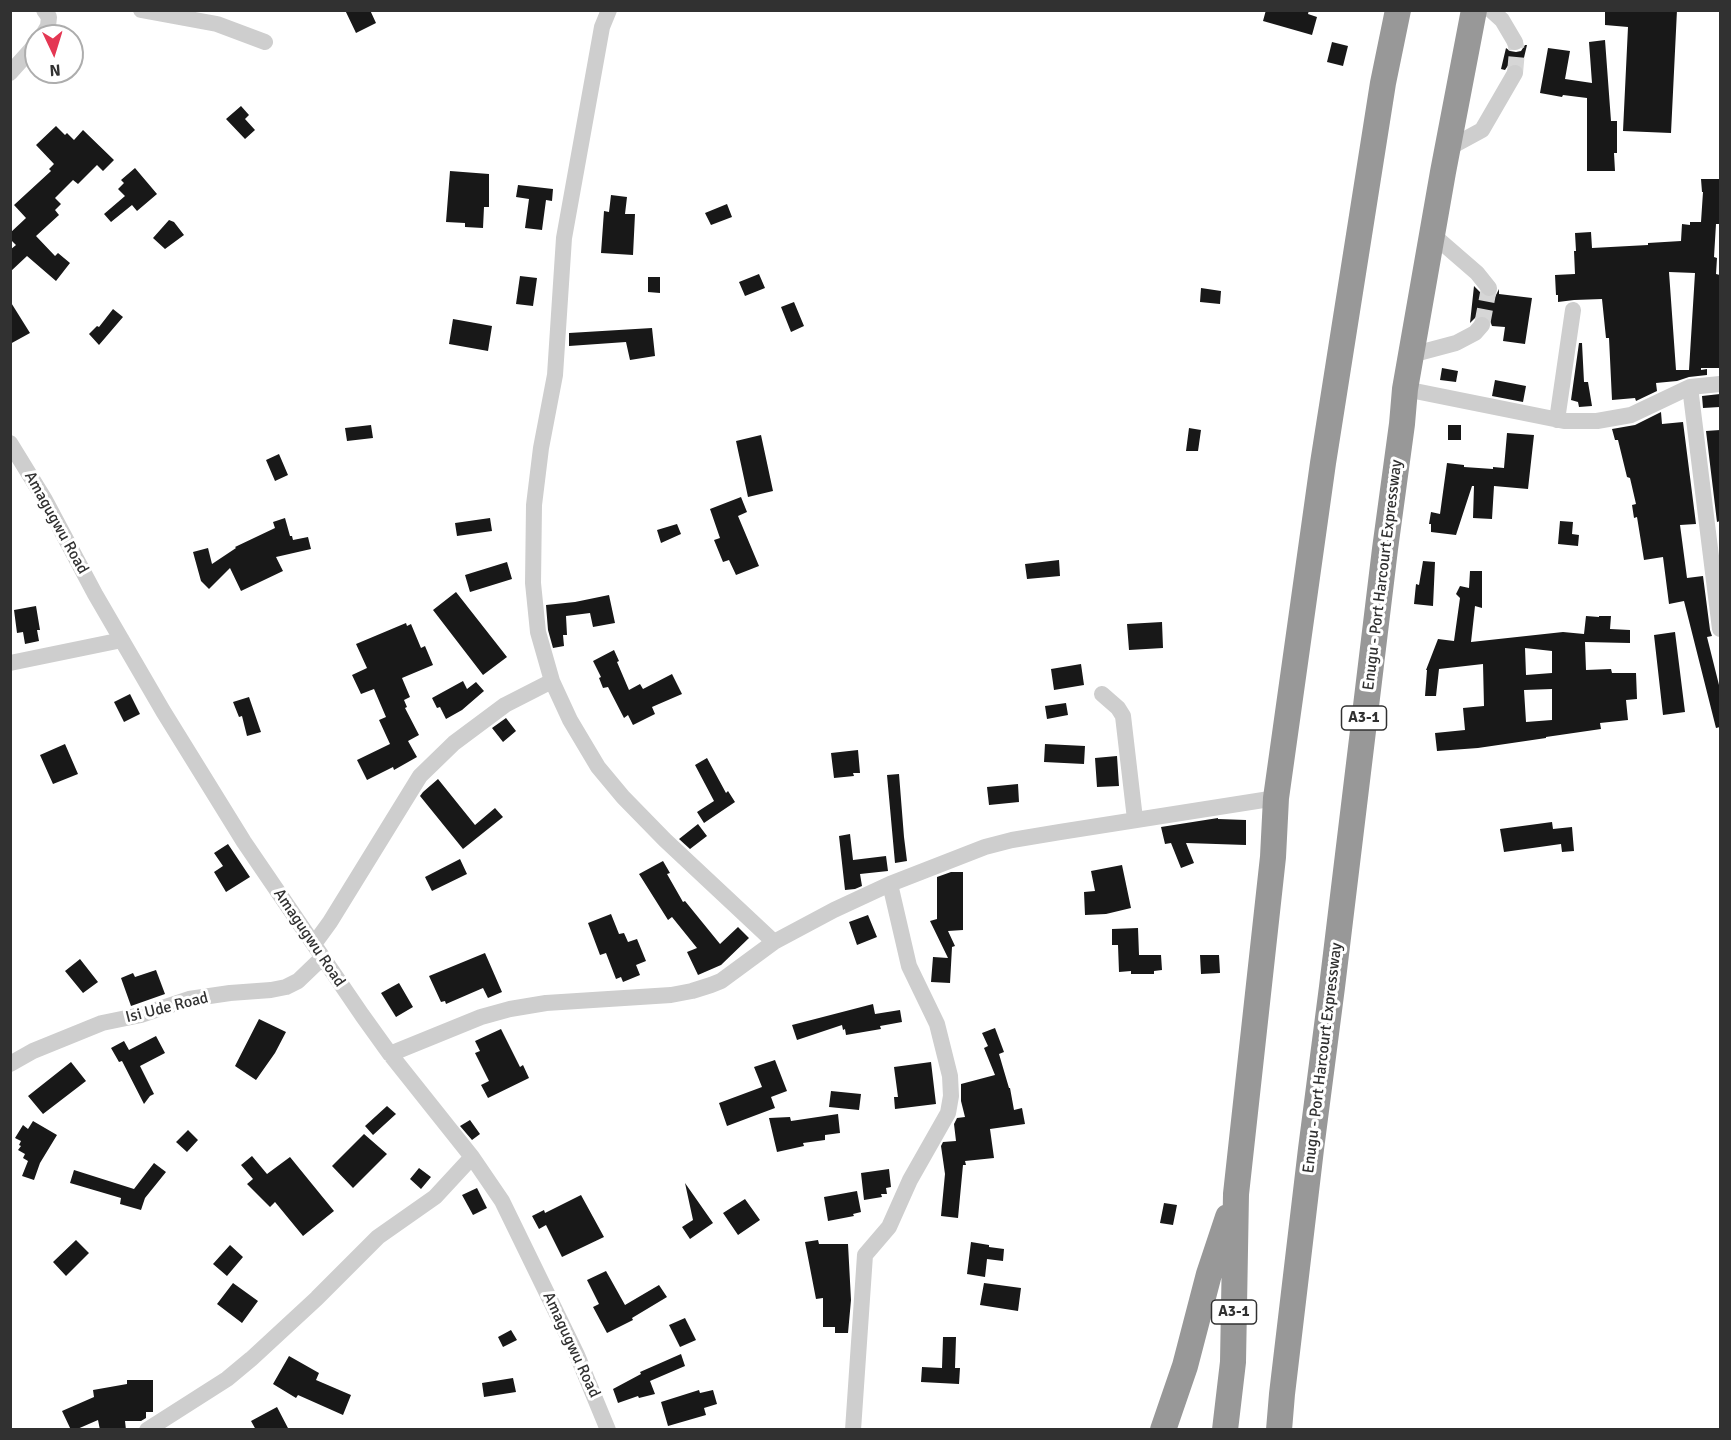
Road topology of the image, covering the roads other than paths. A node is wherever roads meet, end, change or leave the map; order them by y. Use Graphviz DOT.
graph roads {
  1 [pos="44,10"];
  2 [pos="141,10"];
  3 [pos="609,10"];
  4 [pos="1398,10"];
  5 [pos="1474,10"];
  6 [pos="1491,10"];
  7 [pos="191,15"];
  8 [pos="48,24"];
  9 [pos="265,42"];
  10 [pos="1515,42"];
  11 [pos="24,57"];
  12 [pos="1515,72"];
  13 [pos="10,73"];
  14 [pos="1447,149"];
  15 [pos="1432,234"];
  16 [pos="1489,288"];
  17 [pos="1573,310"];
  18 [pos="1482,325"];
  19 [pos="1411,355"];
  20 [pos="1720,384"];
  21 [pos="1689,387"];
  22 [pos="1405,389"];
  23 [pos="1557,420"];
  24 [pos="10,443"];
  25 [pos="1720,629"];
  26 [pos="122,640"];
  27 [pos="10,663"];
  28 [pos="552,681"];
  29 [pos="1102,694"];
  30 [pos="1276,798"];
  31 [pos="1135,819"];
  32 [pos="890,884"];
  33 [pos="774,942"];
  34 [pos="318,951"];
  35 [pos="390,1054"];
  36 [pos="10,1064"];
  37 [pos="472,1157"];
  38 [pos="1236,1194"];
  39 [pos="147,1430"];
  40 [pos="608,1430"];
  41 [pos="853,1430"];
  42 [pos="1163,1430"];
  43 [pos="1225,1430"];
  44 [pos="1279,1430"];
  1 -- 8 [label="street"];
  2 -- 7 [label="street"];
  3 -- 28 [label="street"];
  4 -- 30 [label="highway, A3-1"];
  5 -- 14 [label="highway, Enugu - Port Harcourt Expressway / A3-1"];
  6 -- 10 [label="street"];
  7 -- 9 [label="street"];
  11 -- 13 [label="street"];
  12 -- 14 [label="street"];
  14 -- 15 [label="highway, Enugu - Port Harcourt Expressway / A3-1"];
  15 -- 16 [label="street"];
  15 -- 19 [label="highway, Enugu - Port Harcourt Expressway / A3-1"];
  17 -- 23 [label="street"];
  18 -- 19 [label="street"];
  19 -- 22 [label="highway, Enugu - Port Harcourt Expressway / A3-1"];
  20 -- 21 [label="street"];
  21 -- 23 [label="street"];
  21 -- 25 [label="street"];
  22 -- 23 [label="street"];
  22 -- 44 [label="highway, Enugu - Port Harcourt Expressway / A3-1"];
  24 -- 26 [label="street, Amagugwu Road"];
  26 -- 27 [label="street"];
  26 -- 34 [label="street, Amagugwu Road"];
  28 -- 33 [label="street"];
  28 -- 34 [label="street, Isi Ude Road"];
  29 -- 31 [label="street"];
  30 -- 31 [label="street"];
  30 -- 38 [label="highway, A3-1"];
  31 -- 32 [label="street"];
  32 -- 33 [label="street"];
  32 -- 41 [label="street"];
  33 -- 35 [label="street"];
  34 -- 35 [label="street, Amagugwu Road"];
  34 -- 36 [label="street, Isi Ude Road"];
  35 -- 37 [label="street, Amagugwu Road"];
  37 -- 39 [label="street"];
  37 -- 40 [label="street, Amagugwu Road"];
  38 -- 42 [label="highway"];
  38 -- 43 [label="highway, A3-1"];
}
